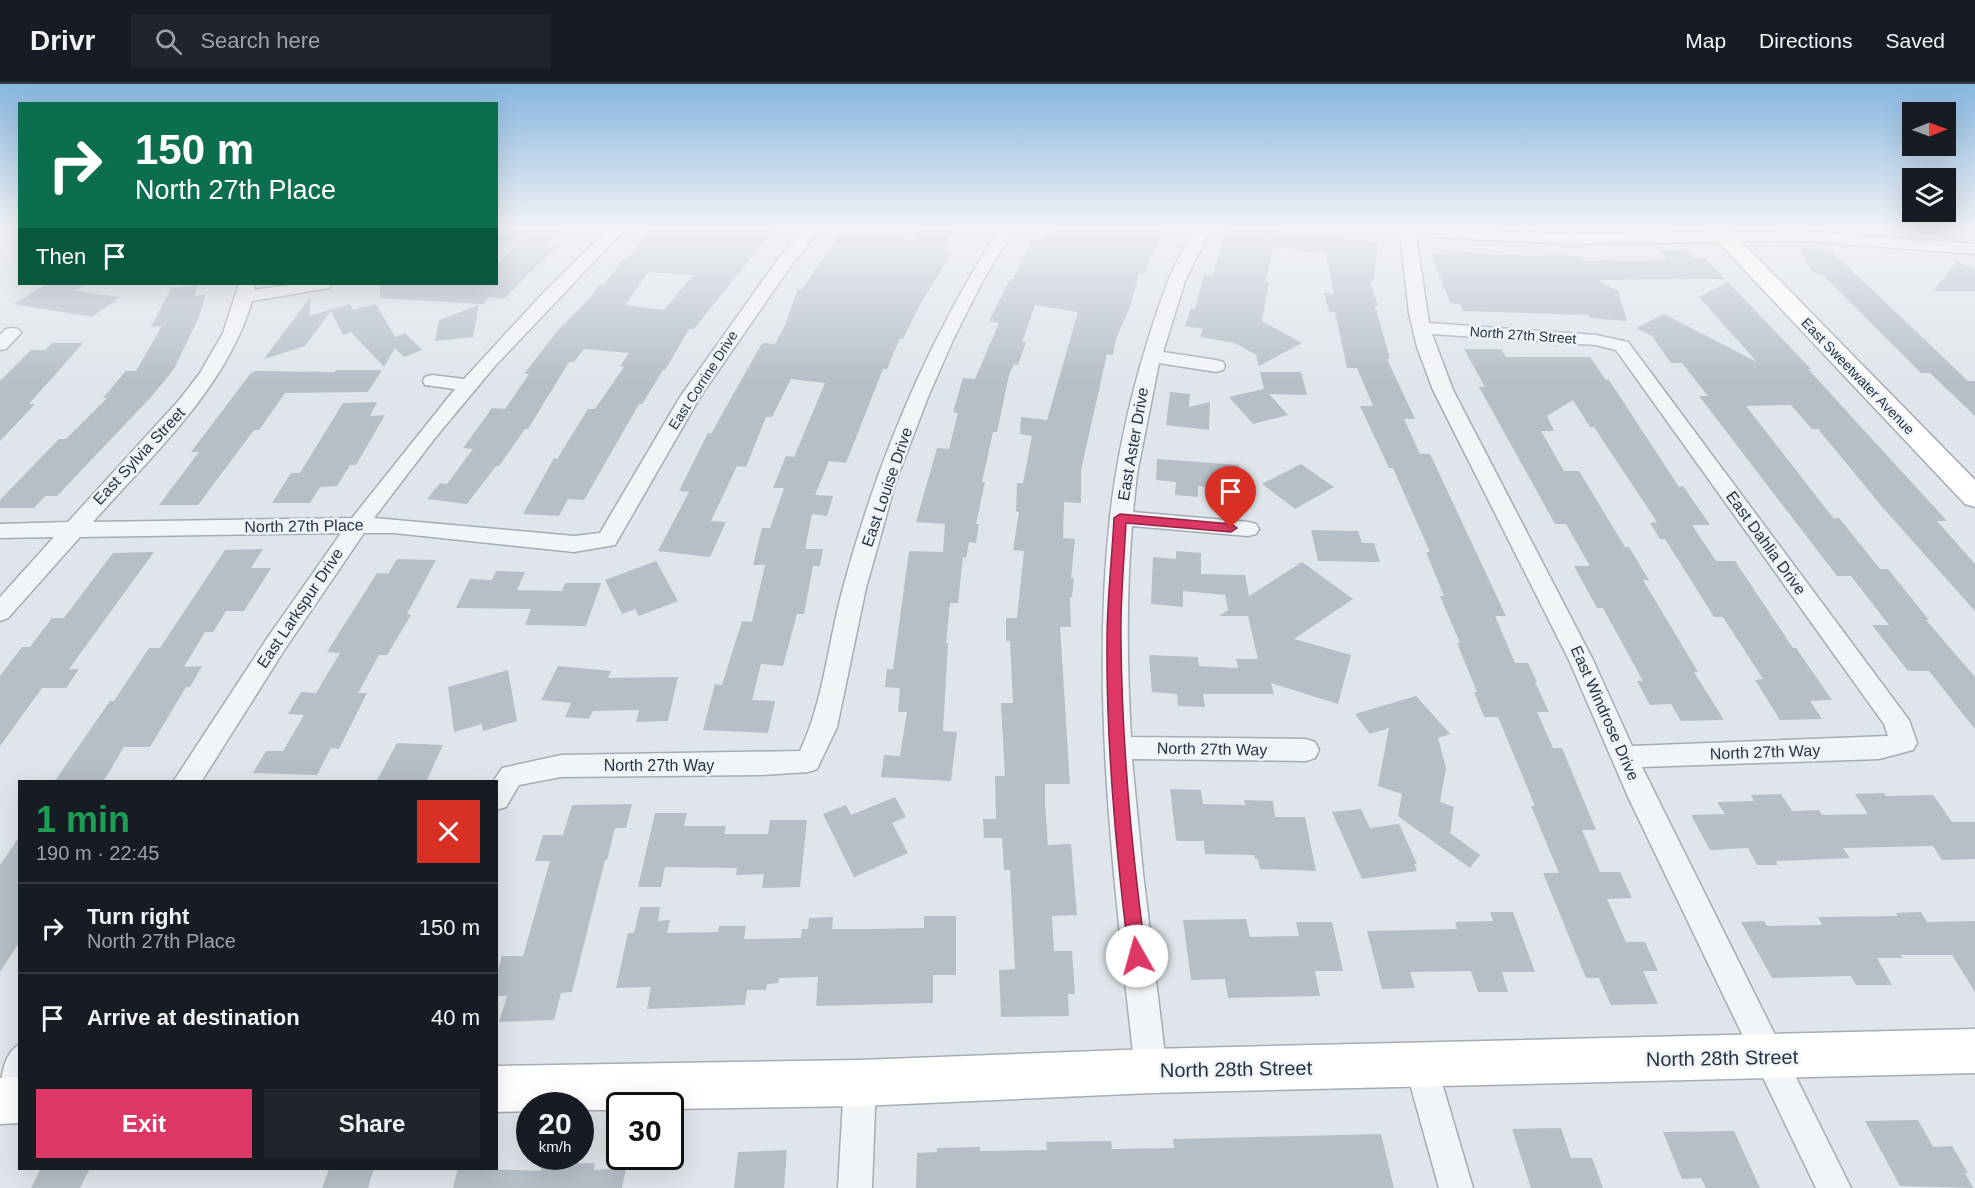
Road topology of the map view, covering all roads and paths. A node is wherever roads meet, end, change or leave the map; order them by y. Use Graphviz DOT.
graph roads {
  1 [pos="565,281"];
  2 [pos="771,281"];
  3 [pos="975,281"];
  4 [pos="1178,281"];
  5 [pos="1415,281"];
  6 [pos="1767,281"];
  7 [pos="310,285"];
  8 [pos="246,290"];
  9 [pos="1422,328"];
  10 [pos="1622,346"];
  11 [pos="1151,356"];
  12 [pos="1216,366"];
  13 [pos="432,381"];
  14 [pos="469,385"];
  15 [pos="1975,497"];
  16 [pos="1120,518"];
  17 [pos="358,525"];
  18 [pos="71,530"];
  19 [pos="1248,530"];
  20 [pos="0,531"];
  21 [pos="607,540"];
  22 [pos="0,612"];
  23 [pos="1904,743"];
  24 [pos="1118,748"];
  25 [pos="1306,750"];
  26 [pos="1625,757"];
  27 [pos="808,761"];
  28 [pos="187,780"];
  29 [pos="504,787"];
  30 [pos="1975,1051"];
  31 [pos="1769,1057"];
  32 [pos="18,1064"];
  33 [pos="1421,1066"];
  34 [pos="1151,1071"];
  35 [pos="860,1083"];
  36 [pos="498,1089"];
  37 [pos="0,1095"];
  38 [pos="18,1100"];
  39 [pos="0,1101"];
  40 [pos="855,1188"];
  41 [pos="1456,1188"];
  42 [pos="1834,1188"];
  1 -- 14 [label="street, East Larkspur Drive"];
  2 -- 21 [label="street, East Corrine Drive"];
  3 -- 27 [label="street, East Louise Drive"];
  4 -- 11 [label="street, East Aster Drive"];
  5 -- 9 [label="street, East Windrose Drive"];
  6 -- 15 [label="street, East Sweetwater Avenue"];
  7 -- 8 [label="street"];
  8 -- 18 [label="street, East Sylvia Street"];
  9 -- 10 [label="street, North 27th Street"];
  9 -- 26 [label="street, East Windrose Drive"];
  10 -- 23 [label="street, East Dahlia Drive"];
  11 -- 12 [label="street"];
  11 -- 16 [label="street, East Aster Drive"];
  13 -- 14 [label="street"];
  14 -- 17 [label="street, East Larkspur Drive"];
  16 -- 19 [label="street"];
  16 -- 24 [label="street, East Aster Drive"];
  17 -- 18 [label="street, North 27th Place"];
  17 -- 21 [label="street, North 27th Place"];
  17 -- 28 [label="street, East Larkspur Drive"];
  18 -- 20 [label="street, North 27th Place"];
  18 -- 22 [label="street, East Sylvia Street"];
  23 -- 26 [label="street, North 27th Way"];
  24 -- 25 [label="street, North 27th Way"];
  24 -- 34 [label="street, East Aster Drive"];
  26 -- 31 [label="street, East Windrose Drive"];
  27 -- 29 [label="street, North 27th Way"];
  30 -- 31 [label="street, North 28th Street"];
  31 -- 33 [label="street, North 28th Street"];
  31 -- 42 [label="street, East Windrose Drive"];
  32 -- 37 [label="street"];
  33 -- 34 [label="street, North 28th Street"];
  33 -- 41 [label="street"];
  34 -- 35 [label="street, North 28th Street"];
  35 -- 36 [label="street, North 28th Street"];
  35 -- 40 [label="street"];
  38 -- 39 [label="street"];
}
